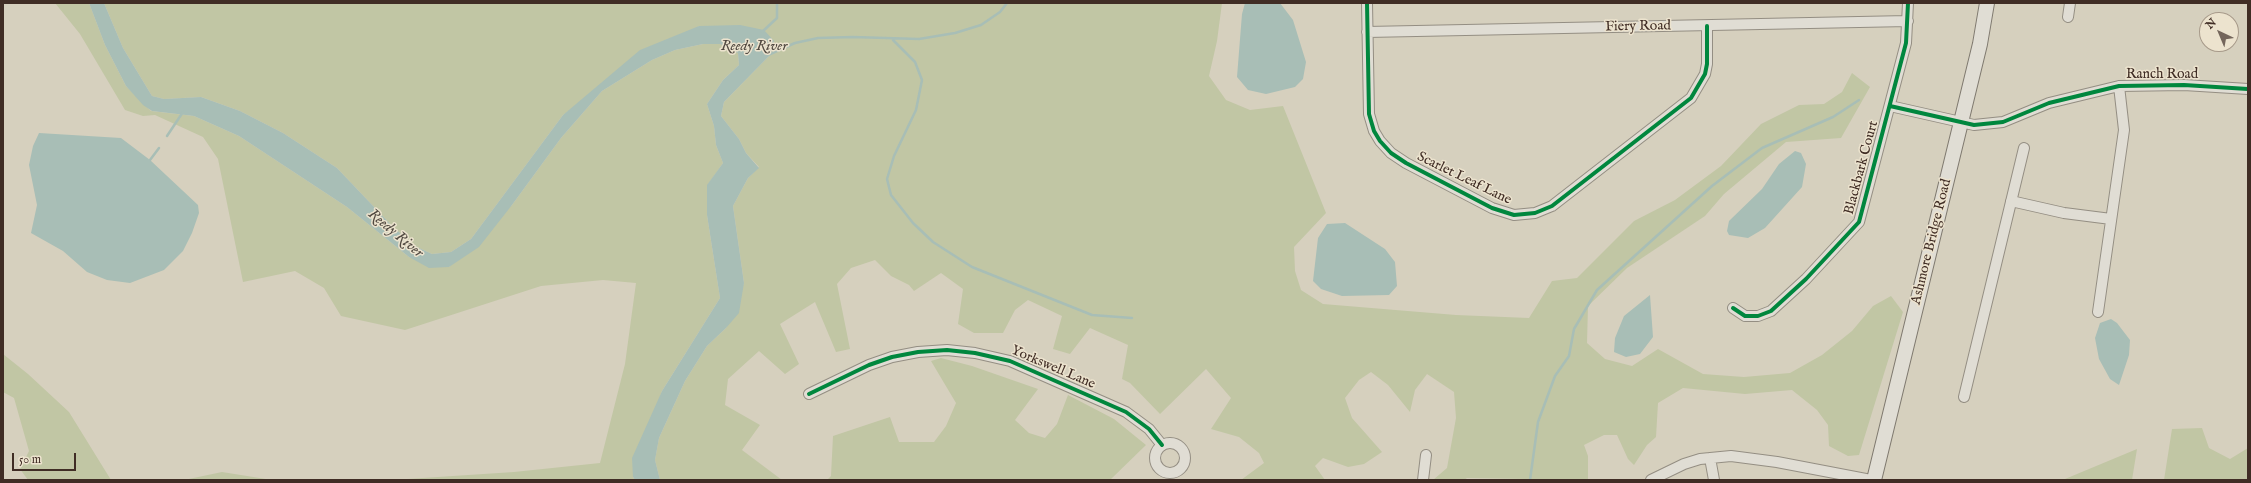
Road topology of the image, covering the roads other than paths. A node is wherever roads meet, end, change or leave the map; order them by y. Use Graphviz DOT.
graph roads {
  1 [pos="1367,3"];
  2 [pos="1908,3"];
  3 [pos="1987,3"];
  4 [pos="2070,3"];
  5 [pos="2068,17"];
  6 [pos="1908,21"];
  7 [pos="1707,26"];
  8 [pos="1367,32"];
  9 [pos="2119,86"];
  10 [pos="2248,89"];
  11 [pos="1890,106"];
  12 [pos="1961,122"];
  13 [pos="2024,148"];
  14 [pos="2011,201"];
  15 [pos="2111,219"];
  16 [pos="1733,308"];
  17 [pos="2098,312"];
  18 [pos="809,394"];
  19 [pos="1964,397"];
  20 [pos="1162,445"];
  21 [pos="1426,455"];
  22 [pos="1710,458"];
  23 [pos="1180,476"];
  24 [pos="1422,480"];
  25 [pos="1651,480"];
  26 [pos="1714,480"];
  27 [pos="1873,480"];
  1 -- 8 [label="street, Scarlet Leaf Lane"];
  2 -- 6 [label="street, Blackbark Court"];
  3 -- 12 [label="main road, Ashmore Bridge Road"];
  4 -- 5 [label="street"];
  6 -- 7 [label="street, Fiery Road"];
  6 -- 11 [label="street, Blackbark Court"];
  7 -- 8 [label="street, Fiery Road"];
  7 -- 8 [label="street, Scarlet Leaf Lane"];
  9 -- 10 [label="street, Ranch Road"];
  9 -- 12 [label="street, Ranch Road"];
  9 -- 15 [label="street"];
  11 -- 12 [label="street, Ranch Road"];
  11 -- 16 [label="street, Blackbark Court"];
  12 -- 27 [label="main road, Ashmore Bridge Road"];
  13 -- 14 [label="street"];
  14 -- 15 [label="street"];
  14 -- 19 [label="street"];
  15 -- 17 [label="street"];
  18 -- 20 [label="street, Yorkswell Lane"];
  20 -- 23 [label="street"];
  20 -- 23 [label="street"];
  21 -- 24 [label="street"];
  22 -- 25 [label="street"];
  22 -- 26 [label="street"];
  22 -- 27 [label="street"];
}
